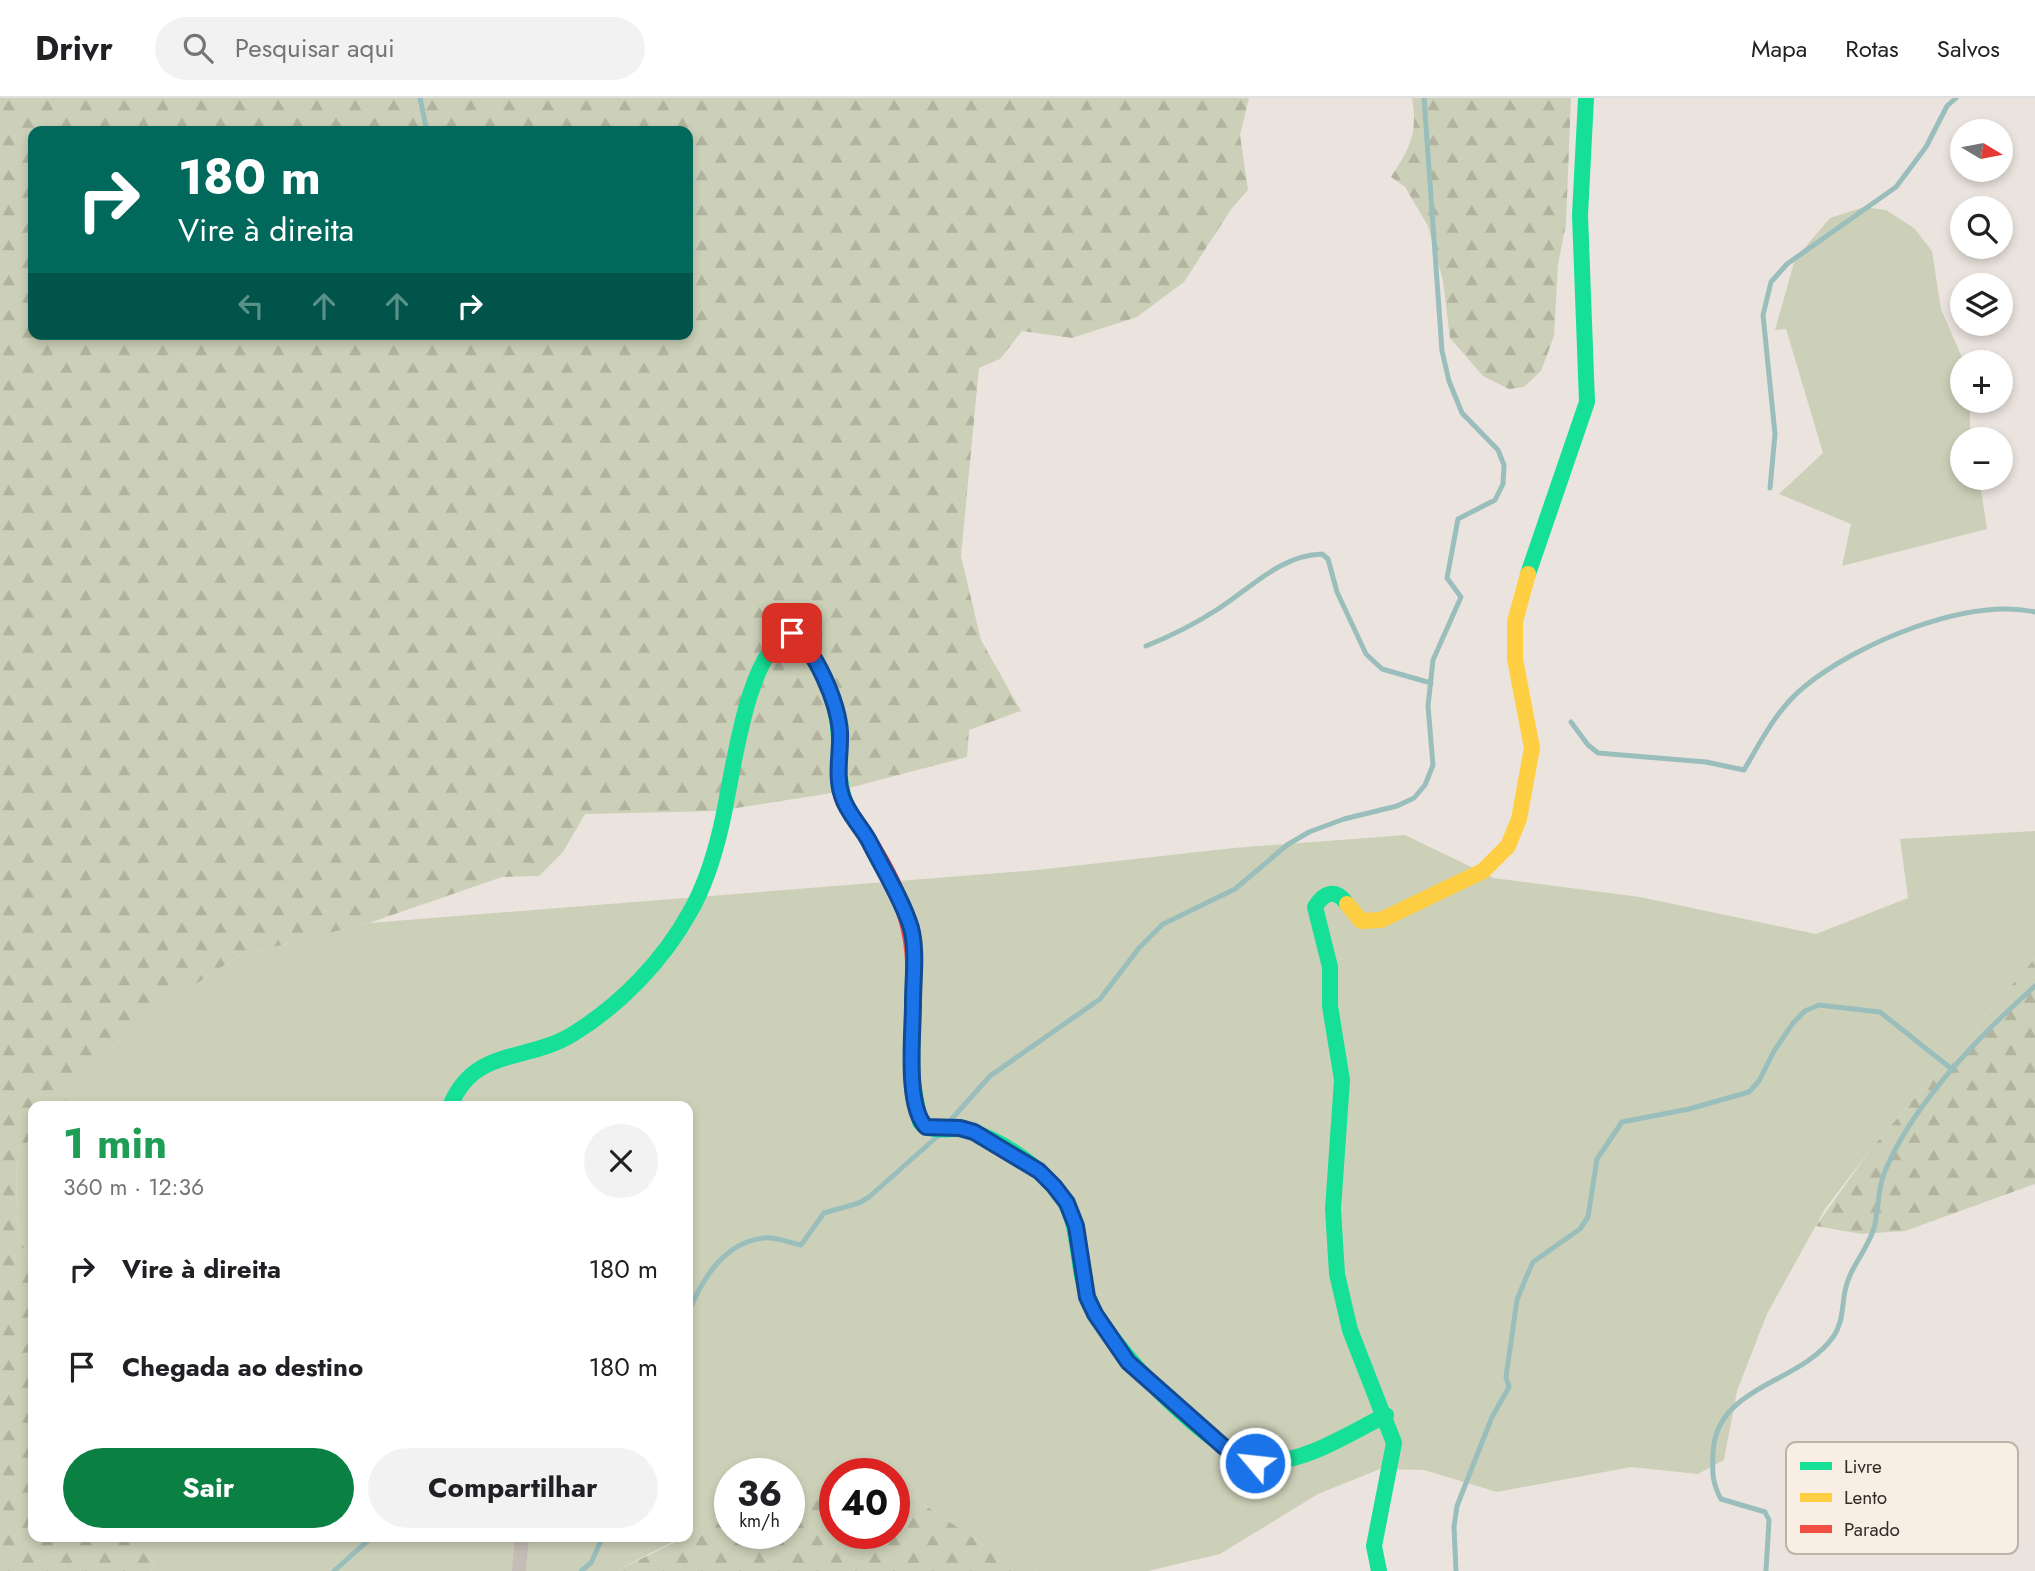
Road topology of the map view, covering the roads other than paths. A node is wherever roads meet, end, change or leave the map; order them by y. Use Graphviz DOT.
graph roads {
  1 [pos="1586,98"];
  2 [pos="452,1101"];
  3 [pos="1385,1415"];
  4 [pos="521,1542"];
  5 [pos="519,1571"];
  6 [pos="1379,1571"];
  1 -- 3 [label="street"];
  2 -- 3 [label="street"];
  3 -- 6 [label="street"];
  4 -- 5 [label="street"];
}
